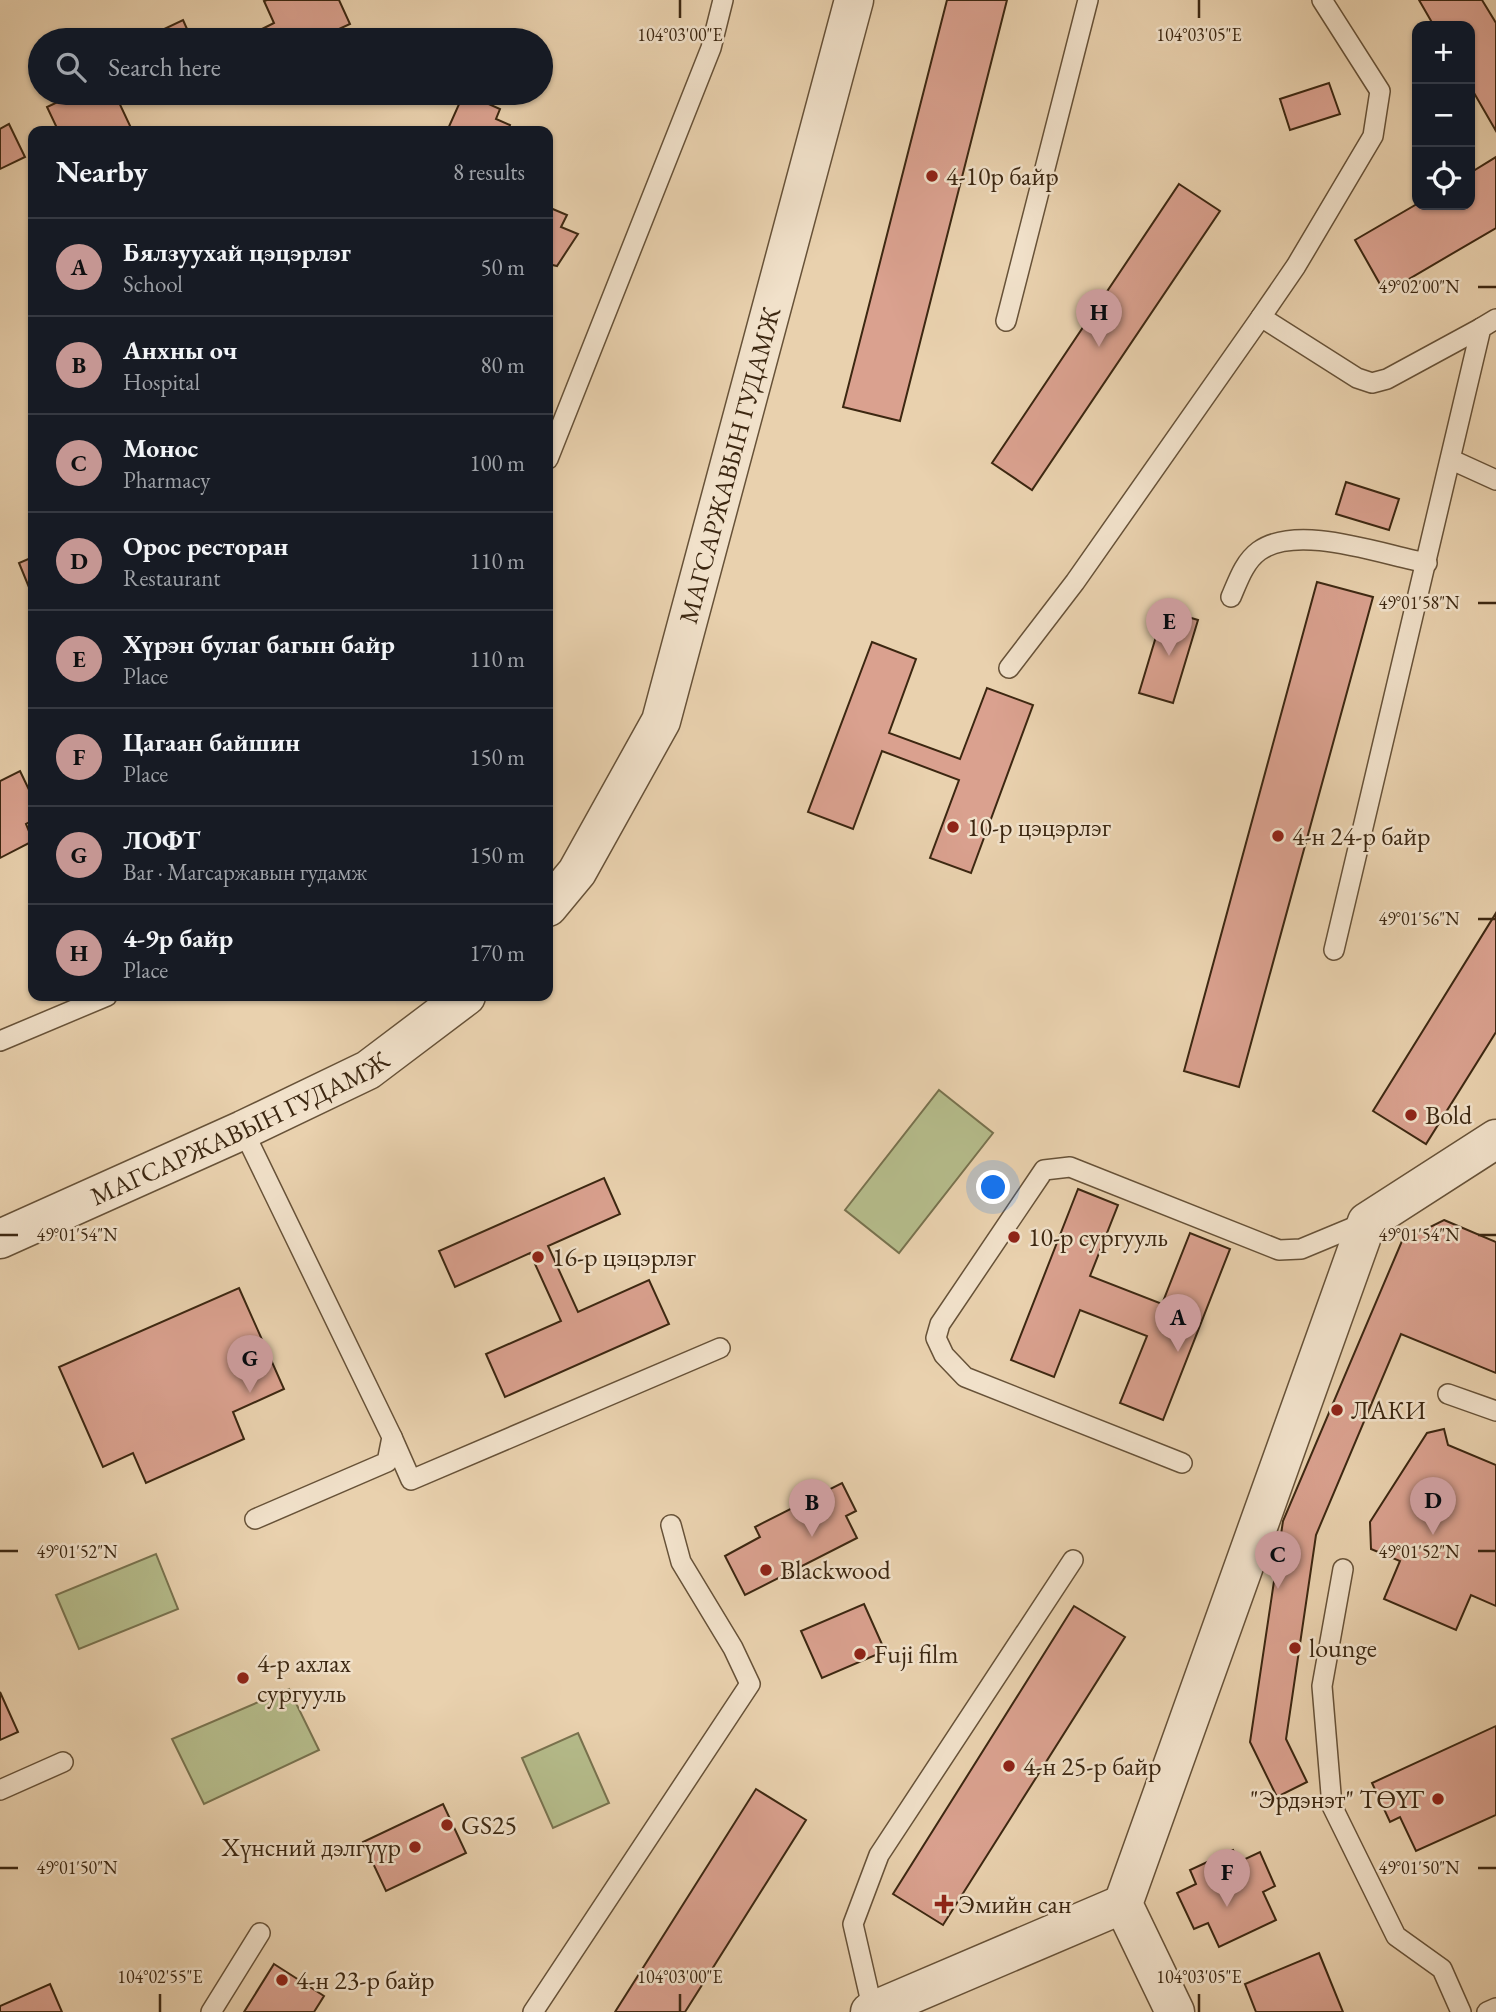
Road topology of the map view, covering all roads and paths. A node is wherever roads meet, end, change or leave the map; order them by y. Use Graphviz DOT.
graph roads {
  1 [pos="723,0"];
  2 [pos="854,0"];
  3 [pos="1088,0"];
  4 [pos="1322,0"];
  5 [pos="1261,317"];
  6 [pos="1006,321"];
  7 [pos="1489,323"];
  8 [pos="553,446"];
  9 [pos="1452,460"];
  10 [pos="1496,480"];
  11 [pos="1427,563"];
  12 [pos="1231,597"];
  13 [pos="1009,668"];
  14 [pos="553,901"];
  15 [pos="1334,950"];
  16 [pos="95,1001"];
  17 [pos="459,1001"];
  18 [pos="0,1041"];
  19 [pos="243,1130"];
  20 [pos="1496,1139"];
  21 [pos="1367,1222"];
  22 [pos="0,1239"];
  23 [pos="720,1348"];
  24 [pos="1448,1394"];
  25 [pos="1496,1411"];
  26 [pos="392,1437"];
  27 [pos="1182,1463"];
  28 [pos="255,1518"];
  29 [pos="671,1525"];
  30 [pos="1073,1559"];
  31 [pos="1343,1569"];
  32 [pos="63,1762"];
  33 [pos="0,1790"];
  34 [pos="1123,1904"];
  35 [pos="260,1933"];
  36 [pos="1496,2008"];
  37 [pos="871,2011"];
  38 [pos="211,2012"];
  39 [pos="533,2012"];
  40 [pos="1175,2012"];
  41 [pos="1461,2012"];
  42 [pos="1487,2012"];
  1 -- 8 [label="lane"];
  2 -- 14 [label="street, МАГСАРЖАВЫН ГУДАМЖ"];
  3 -- 6 [label="lane"];
  4 -- 5 [label="lane"];
  5 -- 7 [label="lane"];
  5 -- 13 [label="lane"];
  7 -- 9 [label="lane"];
  9 -- 10 [label="lane"];
  9 -- 11 [label="lane"];
  11 -- 12 [label="lane"];
  11 -- 15 [label="lane"];
  16 -- 18 [label="lane"];
  17 -- 19 [label="street, МАГСАРЖАВЫН ГУДАМЖ"];
  19 -- 22 [label="street, МАГСАРЖАВЫН ГУДАМЖ"];
  19 -- 26 [label="lane"];
  20 -- 21 [label="street"];
  21 -- 27 [label="lane"];
  21 -- 34 [label="street"];
  23 -- 26 [label="lane"];
  24 -- 25 [label="lane"];
  26 -- 28 [label="lane"];
  29 -- 39 [label="lane"];
  30 -- 37 [label="lane"];
  31 -- 41 [label="lane"];
  32 -- 33 [label="lane"];
  34 -- 37 [label="street"];
  34 -- 40 [label="street"];
  35 -- 38 [label="lane"];
  36 -- 42 [label="lane"];
}
